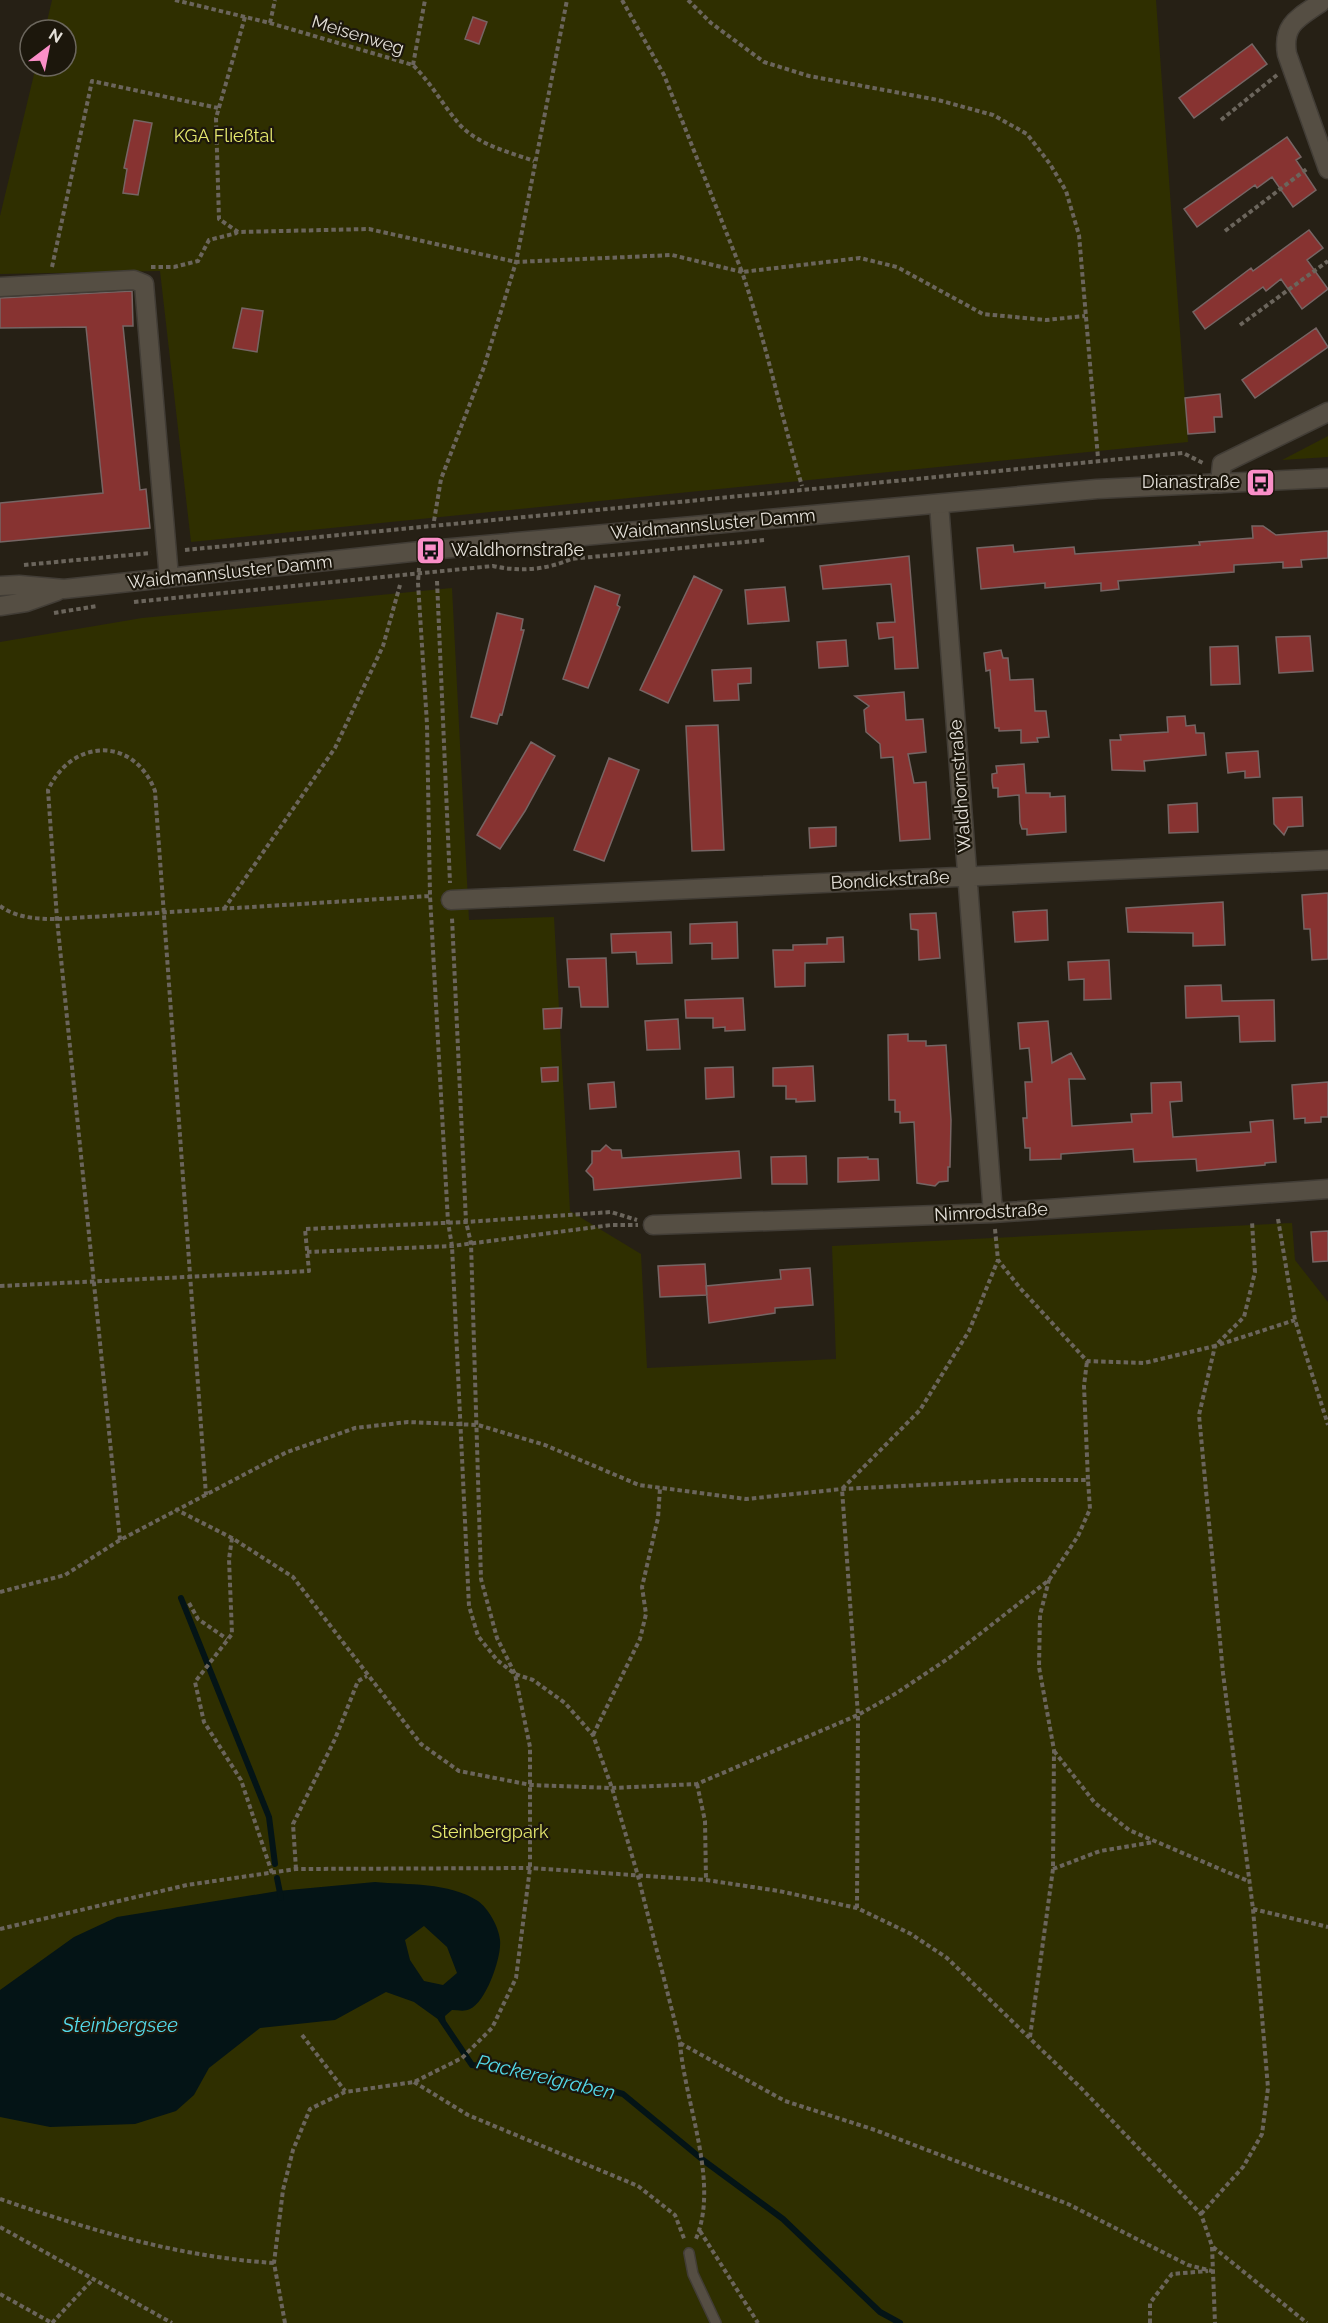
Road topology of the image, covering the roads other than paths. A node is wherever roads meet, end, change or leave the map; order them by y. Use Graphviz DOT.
graph roads {
  1 [pos="1320,3"];
  2 [pos="1320,167"];
  3 [pos="0,287"];
  4 [pos="1328,412"];
  5 [pos="1328,478"];
  6 [pos="1220,483"];
  7 [pos="939,504"];
  8 [pos="169,578"];
  9 [pos="0,586"];
  10 [pos="64,589"];
  11 [pos="0,606"];
  12 [pos="1328,860"];
  13 [pos="967,876"];
  14 [pos="451,900"];
  15 [pos="1328,1189"];
  16 [pos="993,1213"];
  17 [pos="653,1225"];
  18 [pos="689,2253"];
  19 [pos="716,2323"];
  1 -- 2 [label="street"];
  3 -- 8 [label="street"];
  4 -- 6 [label="street"];
  5 -- 6 [label="street, Waidmannsluster Damm"];
  6 -- 7 [label="street, Waidmannsluster Damm"];
  7 -- 8 [label="street, Waidmannsluster Damm"];
  7 -- 13 [label="street, Waldhornstraße"];
  8 -- 10 [label="street, Waidmannsluster Damm"];
  9 -- 10 [label="street, Waidmannsluster Damm"];
  10 -- 11 [label="street, Waidmannsluster Damm"];
  12 -- 13 [label="street, Bondickstraße"];
  13 -- 14 [label="street, Bondickstraße"];
  13 -- 16 [label="street, Waldhornstraße"];
  15 -- 16 [label="street, Nimrodstraße"];
  16 -- 17 [label="street, Nimrodstraße"];
  18 -- 19 [label="lane"];
}
